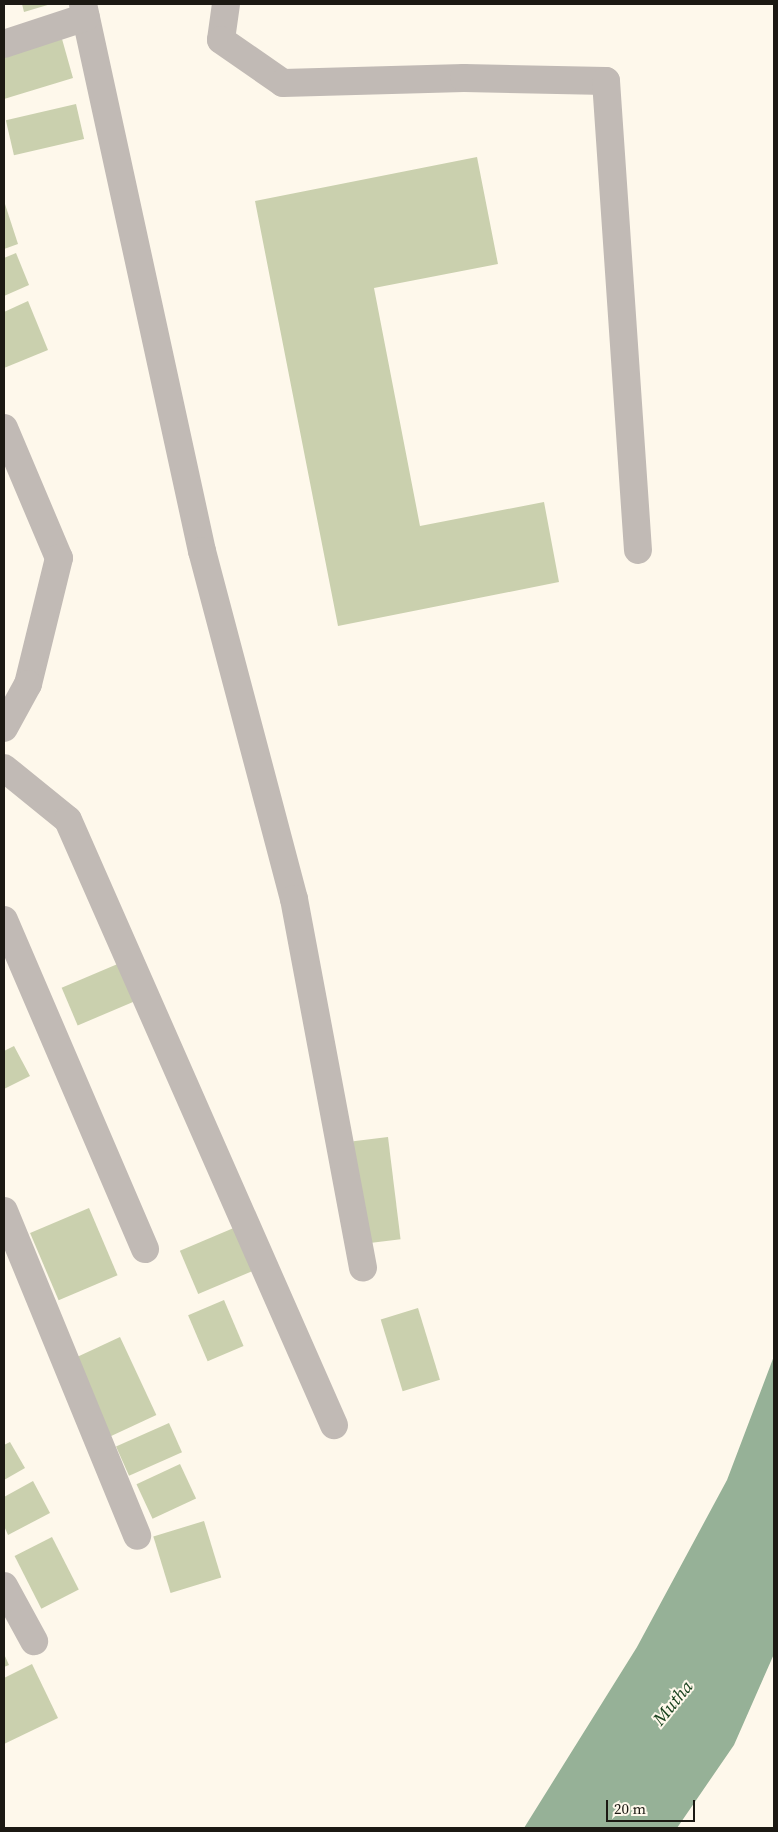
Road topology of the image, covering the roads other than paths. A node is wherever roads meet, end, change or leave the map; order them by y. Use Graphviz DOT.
graph roads {
  1 [pos="226,4"];
  2 [pos="85,11"];
  3 [pos="4,44"];
  4 [pos="4,428"];
  5 [pos="638,550"];
  6 [pos="4,728"];
  7 [pos="4,768"];
  8 [pos="4,920"];
  9 [pos="4,1211"];
  10 [pos="144,1249"];
  11 [pos="363,1268"];
  12 [pos="334,1425"];
  13 [pos="138,1536"];
  14 [pos="4,1586"];
  15 [pos="34,1640"];
  1 -- 5 [label="street"];
  2 -- 3 [label="street"];
  2 -- 11 [label="street"];
  4 -- 6 [label="street"];
  7 -- 12 [label="street"];
  8 -- 10 [label="street"];
  9 -- 13 [label="street"];
  14 -- 15 [label="street"];
}
